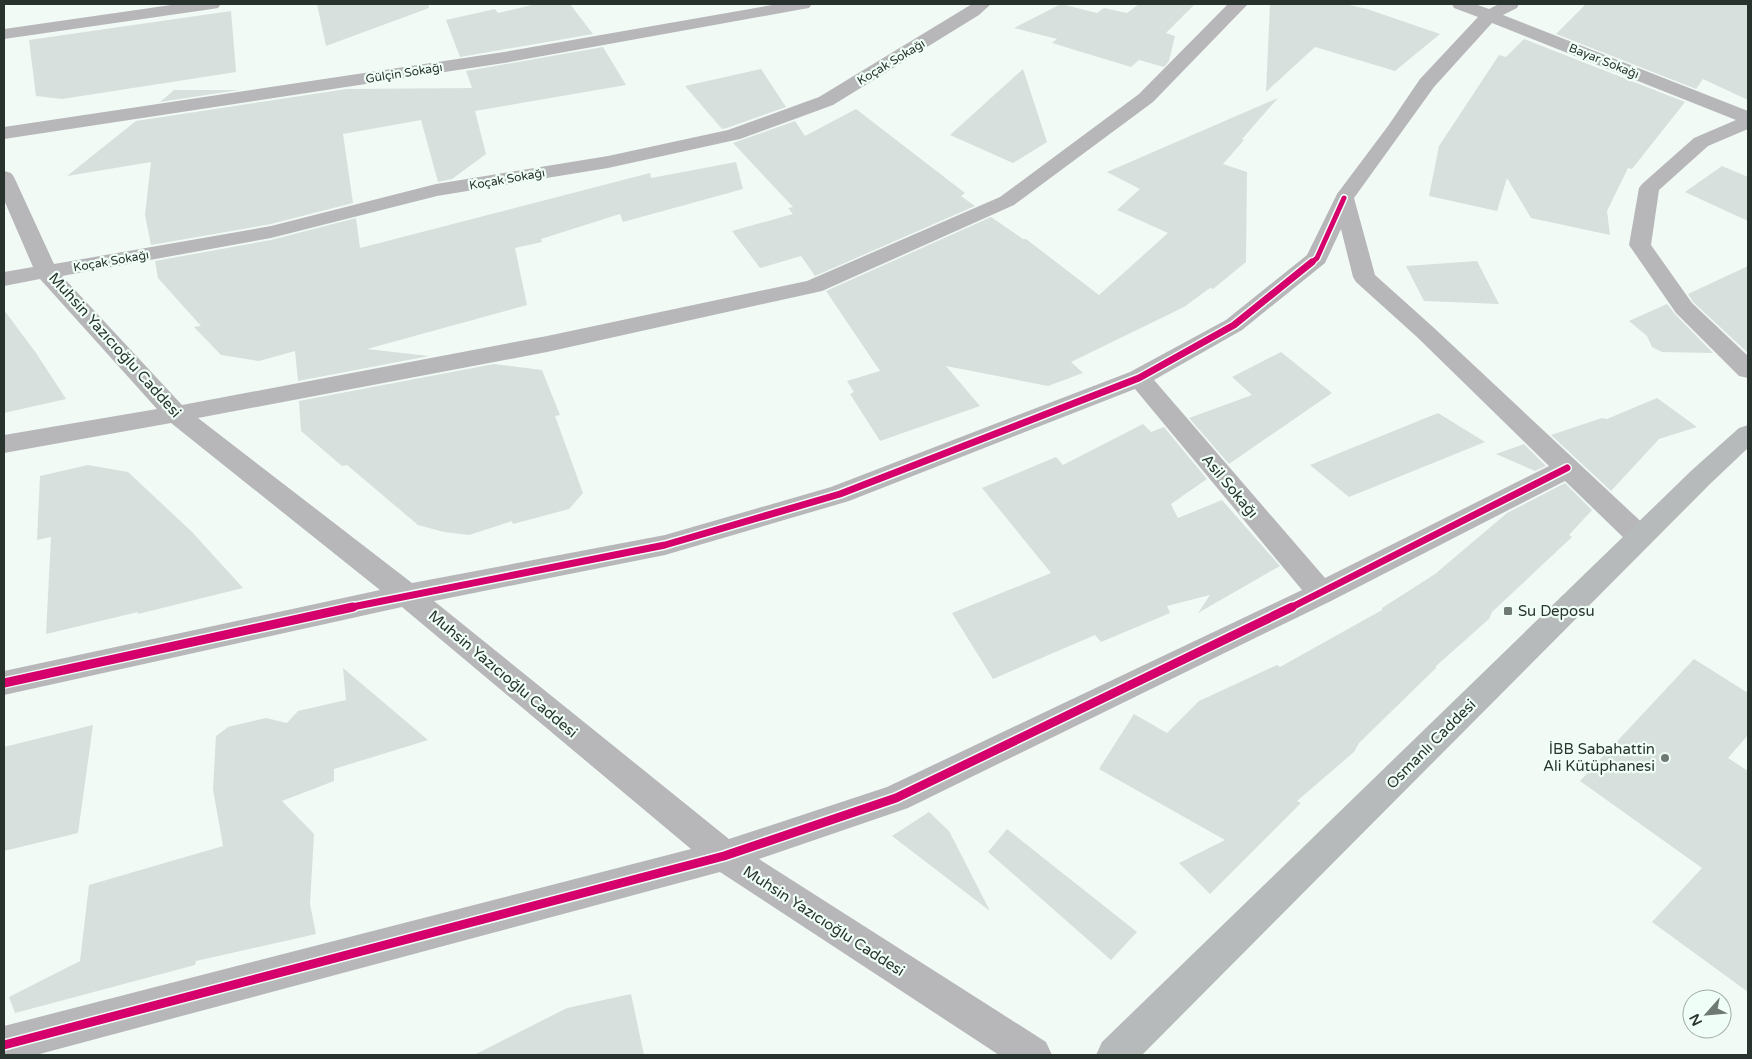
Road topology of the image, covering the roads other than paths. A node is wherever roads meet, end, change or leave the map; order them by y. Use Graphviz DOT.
graph roads {
  1 [pos="212,4"];
  2 [pos="803,4"];
  3 [pos="982,4"];
  4 [pos="1240,4"];
  5 [pos="1460,4"];
  6 [pos="1511,4"];
  7 [pos="1489,16"];
  8 [pos="4,34"];
  9 [pos="1748,120"];
  10 [pos="4,133"];
  11 [pos="4,177"];
  12 [pos="1344,198"];
  13 [pos="47,273"];
  14 [pos="4,279"];
  15 [pos="1748,370"];
  16 [pos="1139,378"];
  17 [pos="176,414"];
  18 [pos="1748,434"];
  19 [pos="4,444"];
  20 [pos="1567,468"];
  21 [pos="1640,537"];
  22 [pos="1321,593"];
  23 [pos="407,595"];
  24 [pos="4,682"];
  25 [pos="724,856"];
  26 [pos="4,1045"];
  27 [pos="1034,1055"];
  28 [pos="1115,1055"];
  1 -- 8 [label="street"];
  2 -- 10 [label="street, Gülçin Sokağı"];
  3 -- 13 [label="street, Koçak Sokağı"];
  4 -- 17 [label="street"];
  5 -- 7 [label="street, Bayar Sokağı"];
  6 -- 7 [label="street"];
  7 -- 9 [label="street, Bayar Sokağı"];
  7 -- 12 [label="street"];
  9 -- 15 [label="street"];
  11 -- 13 [label="street, Muhsin Yazıcıoğlu Caddesi"];
  12 -- 16 [label="street"];
  12 -- 20 [label="street"];
  13 -- 14 [label="street, Koçak Sokağı"];
  13 -- 17 [label="street, Muhsin Yazıcıoğlu Caddesi"];
  16 -- 22 [label="street, Asil Sokağı"];
  16 -- 23 [label="street"];
  17 -- 19 [label="street"];
  17 -- 23 [label="street, Muhsin Yazıcıoğlu Caddesi"];
  18 -- 21 [label="main road, Osmanlı Caddesi"];
  20 -- 21 [label="street"];
  20 -- 22 [label="street"];
  21 -- 28 [label="main road, Osmanlı Caddesi"];
  22 -- 25 [label="street"];
  23 -- 24 [label="street"];
  23 -- 25 [label="street, Muhsin Yazıcıoğlu Caddesi"];
  25 -- 26 [label="street"];
  25 -- 27 [label="street, Muhsin Yazıcıoğlu Caddesi"];
}
